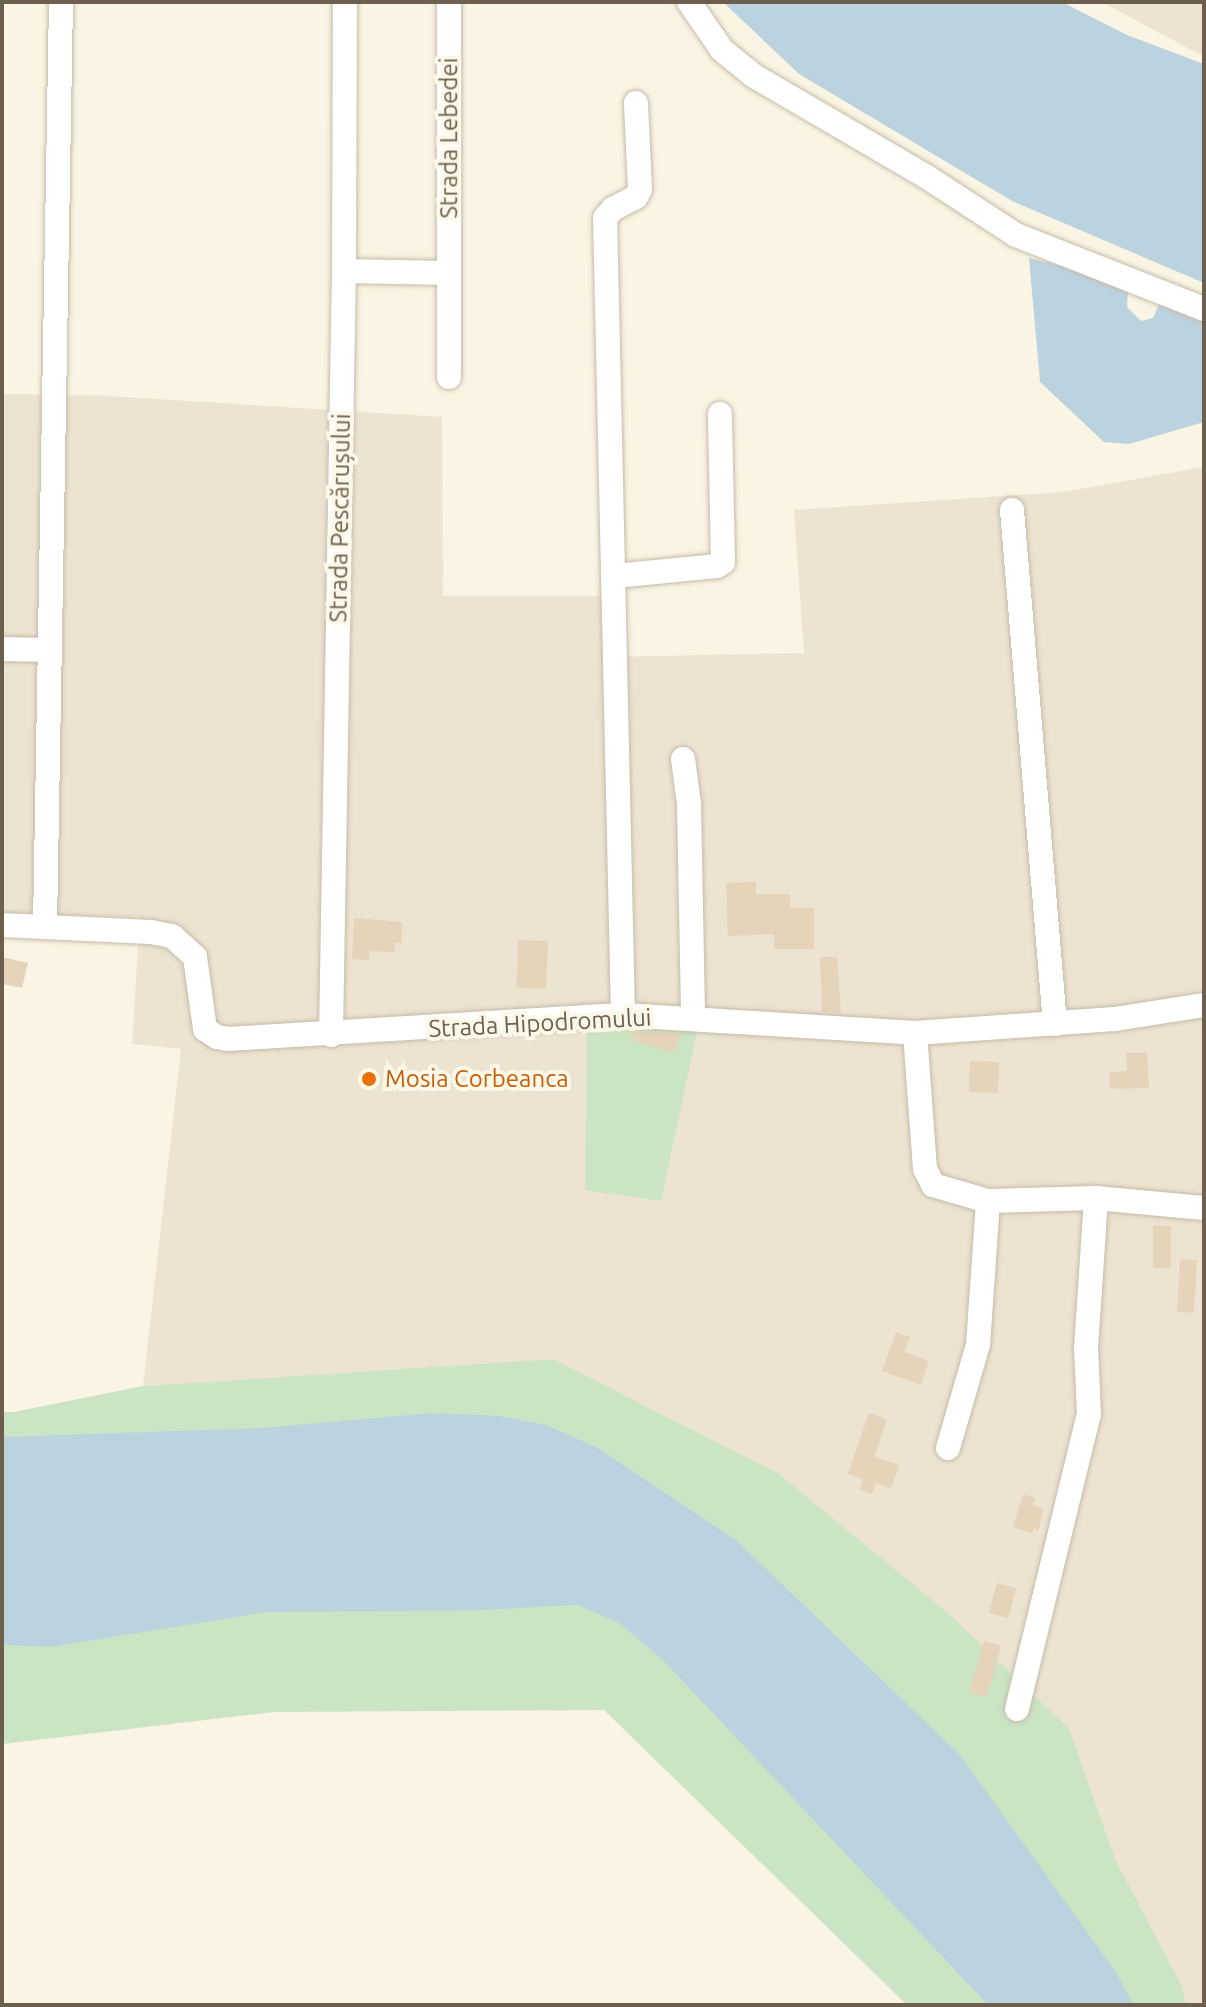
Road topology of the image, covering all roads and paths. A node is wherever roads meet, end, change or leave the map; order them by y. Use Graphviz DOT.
graph roads {
  1 [pos="61,2"];
  2 [pos="345,2"];
  3 [pos="449,2"];
  4 [pos="689,2"];
  5 [pos="636,103"];
  6 [pos="344,271"];
  7 [pos="449,273"];
  8 [pos="1204,309"];
  9 [pos="449,377"];
  10 [pos="720,414"];
  11 [pos="1012,510"];
  12 [pos="615,576"];
  13 [pos="2,649"];
  14 [pos="50,650"];
  15 [pos="683,759"];
  16 [pos="2,925"];
  17 [pos="45,927"];
  18 [pos="1204,1005"];
  19 [pos="623,1015"];
  20 [pos="693,1019"];
  21 [pos="1055,1024"];
  22 [pos="915,1033"];
  23 [pos="331,1035"];
  24 [pos="1096,1198"];
  25 [pos="988,1201"];
  26 [pos="1204,1208"];
  27 [pos="948,1448"];
  28 [pos="1017,1709"];
  1 -- 14 [label="street"];
  2 -- 6 [label="street, Strada Pescărușului"];
  3 -- 7 [label="street, Strada Lebedei"];
  4 -- 8 [label="street"];
  5 -- 12 [label="street"];
  6 -- 7 [label="street"];
  6 -- 23 [label="street, Strada Pescărușului"];
  7 -- 9 [label="street, Strada Lebedei"];
  10 -- 12 [label="street"];
  11 -- 21 [label="street"];
  12 -- 19 [label="street"];
  13 -- 14 [label="street"];
  14 -- 17 [label="street"];
  15 -- 20 [label="street"];
  16 -- 17 [label="street"];
  17 -- 23 [label="street, Strada Hipodromului"];
  18 -- 21 [label="street, Strada Hipodromului"];
  19 -- 20 [label="street, Strada Hipodromului"];
  19 -- 23 [label="street, Strada Hipodromului"];
  20 -- 22 [label="street, Strada Hipodromului"];
  21 -- 22 [label="street, Strada Hipodromului"];
  22 -- 25 [label="street"];
  24 -- 25 [label="street"];
  24 -- 26 [label="street"];
  24 -- 28 [label="street"];
  25 -- 27 [label="street"];
}
